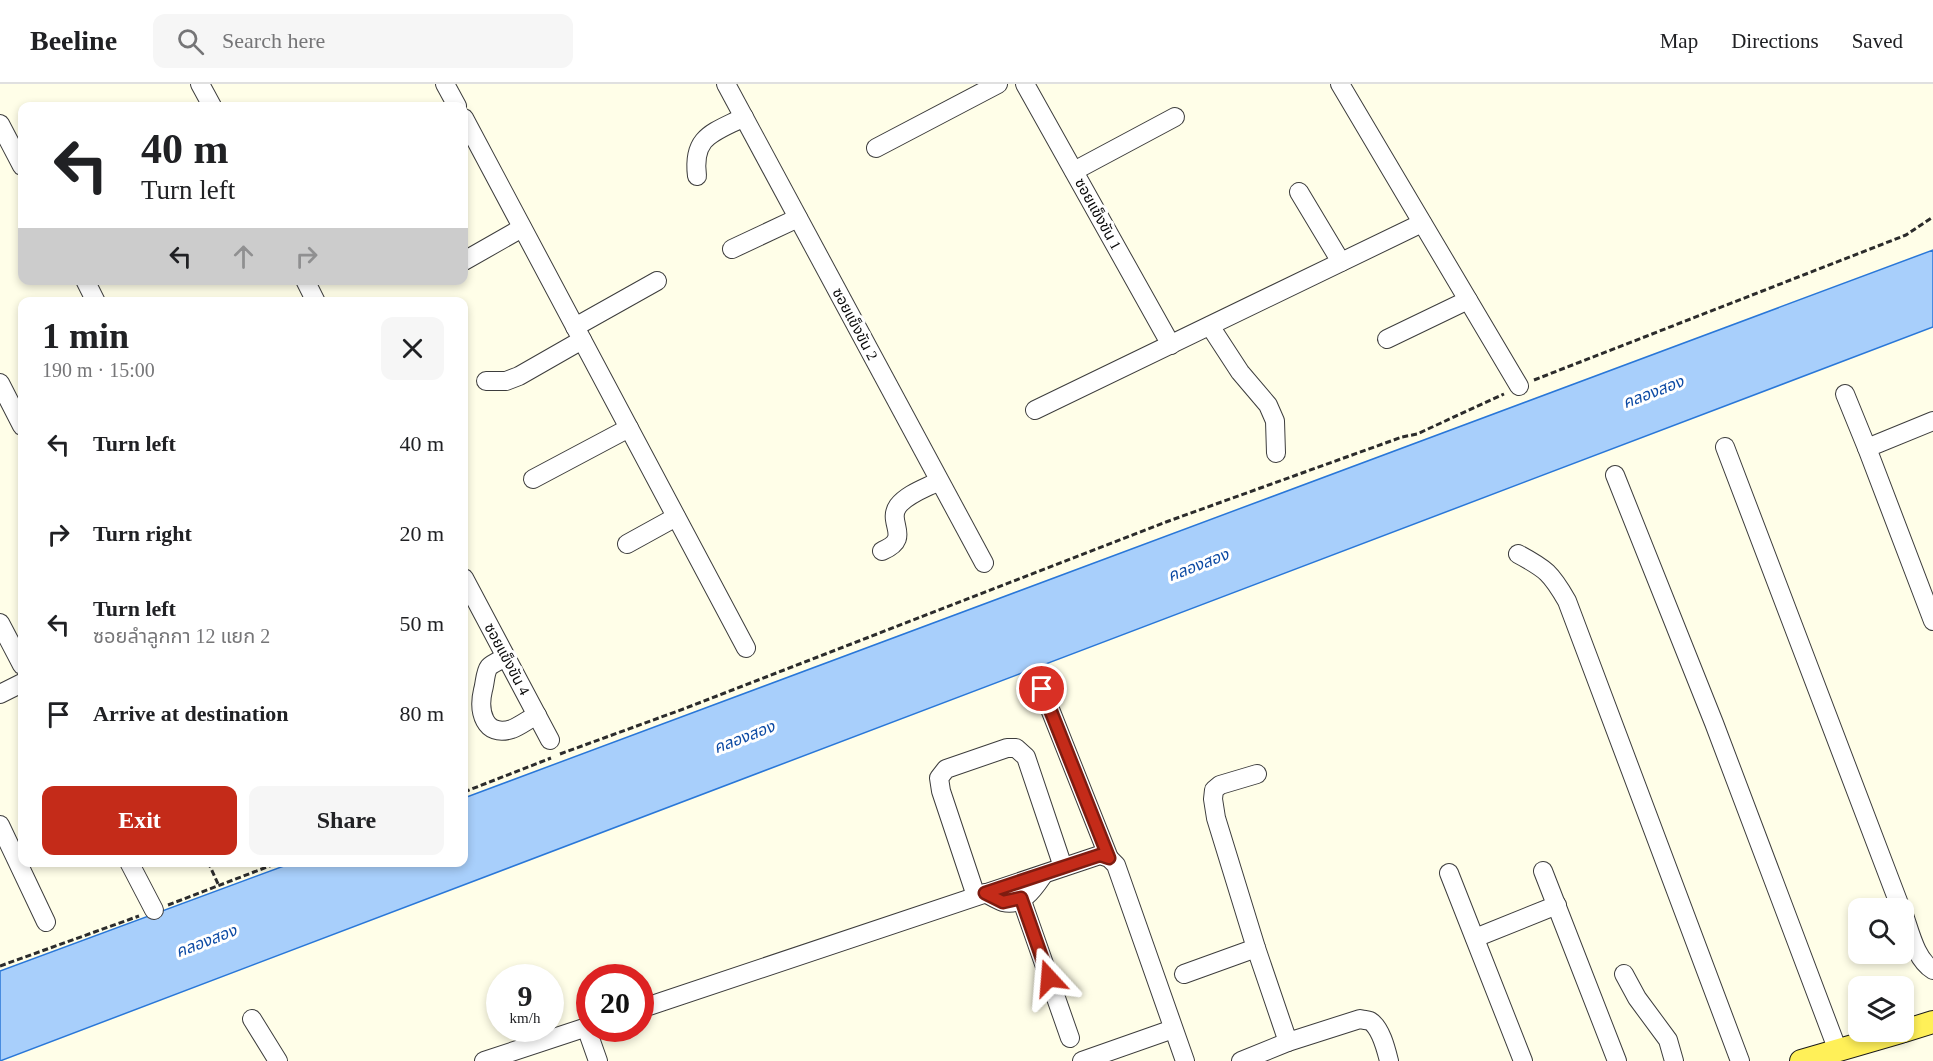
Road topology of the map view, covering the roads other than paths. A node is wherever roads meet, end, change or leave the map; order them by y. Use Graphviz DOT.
graph roads {
  1 [pos="200,84"];
  2 [pos="446,84"];
  3 [pos="726,84"];
  4 [pos="998,84"];
  5 [pos="1025,84"];
  6 [pos="1340,84"];
  7 [pos="210,102"];
  8 [pos="456,102"];
  9 [pos="744,117"];
  10 [pos="1175,117"];
  11 [pos="0,124"];
  12 [pos="468,126"];
  13 [pos="876,148"];
  14 [pos="18,158"];
  15 [pos="1074,171"];
  16 [pos="697,176"];
  17 [pos="1299,192"];
  18 [pos="798,218"];
  19 [pos="1422,223"];
  20 [pos="522,228"];
  21 [pos="732,249"];
  22 [pos="468,259"];
  23 [pos="1341,262"];
  24 [pos="657,281"];
  25 [pos="1468,300"];
  26 [pos="1210,326"];
  27 [pos="579,333"];
  28 [pos="1387,339"];
  29 [pos="1172,345"];
  30 [pos="486,381"];
  31 [pos="0,383"];
  32 [pos="1519,386"];
  33 [pos="1845,394"];
  34 [pos="1035,410"];
  35 [pos="18,418"];
  36 [pos="1933,421"];
  37 [pos="629,428"];
  38 [pos="1725,447"];
  39 [pos="1867,448"];
  40 [pos="1276,453"];
  41 [pos="1615,475"];
  42 [pos="533,479"];
  43 [pos="939,481"];
  44 [pos="676,517"];
  45 [pos="627,544"];
  46 [pos="882,551"];
  47 [pos="1518,554"];
  48 [pos="984,563"];
  49 [pos="468,586"];
  50 [pos="1933,621"];
  51 [pos="0,622"];
  52 [pos="746,648"];
  53 [pos="18,657"];
  54 [pos="506,657"];
  55 [pos="18,685"];
  56 [pos="1042,689"];
  57 [pos="0,694"];
  58 [pos="537,715"];
  59 [pos="550,740"];
  60 [pos="1257,774"];
  61 [pos="0,825"];
  62 [pos="1109,858"];
  63 [pos="18,863"];
  64 [pos="20,867"];
  65 [pos="132,867"];
  66 [pos="1063,867"];
  67 [pos="1543,871"];
  68 [pos="1449,873"];
  69 [pos="1044,874"];
  70 [pos="981,895"];
  71 [pos="1021,898"];
  72 [pos="1897,898"];
  73 [pos="1557,905"];
  74 [pos="154,910"];
  75 [pos="46,922"];
  76 [pos="1475,938"];
  77 [pos="1914,939"];
  78 [pos="1256,948"];
  79 [pos="1933,970"];
  80 [pos="1184,974"];
  81 [pos="1624,974"];
  82 [pos="654,1004"];
  83 [pos="252,1019"];
  84 [pos="1933,1022"];
  85 [pos="1914,1028"];
  86 [pos="1173,1029"];
  87 [pos="576,1030"];
  88 [pos="1070,1038"];
  89 [pos="593,1042"];
  90 [pos="1288,1042"];
  91 [pos="1868,1042"];
  92 [pos="1838,1051"];
  93 [pos="278,1061"];
  94 [pos="484,1061"];
  95 [pos="598,1061"];
  96 [pos="1082,1061"];
  97 [pos="1185,1061"];
  98 [pos="1241,1061"];
  99 [pos="1389,1061"];
  100 [pos="1524,1061"];
  101 [pos="1617,1061"];
  102 [pos="1674,1061"];
  103 [pos="1740,1061"];
  104 [pos="1801,1061"];
  1 -- 7 [label="street"];
  2 -- 8 [label="street"];
  3 -- 9 [label="street, ซอยแข็งขัน 2"];
  4 -- 13 [label="street"];
  5 -- 15 [label="street, ซอยแข็งขัน 1"];
  6 -- 19 [label="street"];
  9 -- 16 [label="street"];
  9 -- 18 [label="street, ซอยแข็งขัน 2"];
  10 -- 15 [label="street"];
  11 -- 14 [label="street"];
  12 -- 20 [label="street"];
  15 -- 29 [label="street, ซอยแข็งขัน 1"];
  17 -- 23 [label="street"];
  18 -- 21 [label="street"];
  18 -- 43 [label="street, ซอยแข็งขัน 2"];
  19 -- 23 [label="street"];
  19 -- 25 [label="street"];
  20 -- 22 [label="street"];
  20 -- 27 [label="street"];
  23 -- 26 [label="street"];
  24 -- 27 [label="street"];
  25 -- 28 [label="street"];
  25 -- 32 [label="street"];
  26 -- 29 [label="street"];
  26 -- 40 [label="street"];
  27 -- 30 [label="street"];
  27 -- 37 [label="street"];
  29 -- 34 [label="street"];
  31 -- 35 [label="street"];
  33 -- 39 [label="street"];
  36 -- 39 [label="street"];
  37 -- 42 [label="street"];
  37 -- 44 [label="street"];
  38 -- 72 [label="street"];
  39 -- 50 [label="street"];
  41 -- 92 [label="street"];
  43 -- 46 [label="street"];
  43 -- 48 [label="street, ซอยแข็งขัน 2"];
  44 -- 45 [label="street"];
  44 -- 52 [label="street"];
  47 -- 103 [label="street"];
  49 -- 54 [label="street, ซอยแข็งขัน 4"];
  51 -- 53 [label="street"];
  54 -- 58 [label="street, ซอยแข็งขัน 4"];
  54 -- 58 [label="street"];
  55 -- 57 [label="street"];
  56 -- 62 [label="street"];
  58 -- 59 [label="street, ซอยแข็งขัน 4"];
  60 -- 78 [label="street"];
  61 -- 63 [label="street"];
  62 -- 66 [label="street"];
  62 -- 86 [label="street"];
  64 -- 75 [label="street"];
  65 -- 74 [label="street"];
  66 -- 69 [label="street"];
  66 -- 70 [label="street"];
  67 -- 73 [label="street"];
  68 -- 76 [label="street"];
  69 -- 70 [label="street"];
  69 -- 71 [label="street"];
  70 -- 71 [label="street"];
  70 -- 82 [label="street"];
  71 -- 88 [label="street"];
  73 -- 76 [label="street"];
  73 -- 101 [label="street"];
  76 -- 100 [label="street"];
  77 -- 79 [label="street"];
  78 -- 80 [label="street"];
  78 -- 90 [label="street"];
  81 -- 102 [label="street"];
  83 -- 93 [label="street"];
  84 -- 85 [label="main road"];
  86 -- 96 [label="street"];
  86 -- 97 [label="street"];
  87 -- 94 [label="street"];
  89 -- 95 [label="street"];
  90 -- 98 [label="street"];
  90 -- 99 [label="street"];
  91 -- 92 [label="main road"];
  92 -- 104 [label="main road"];
}
